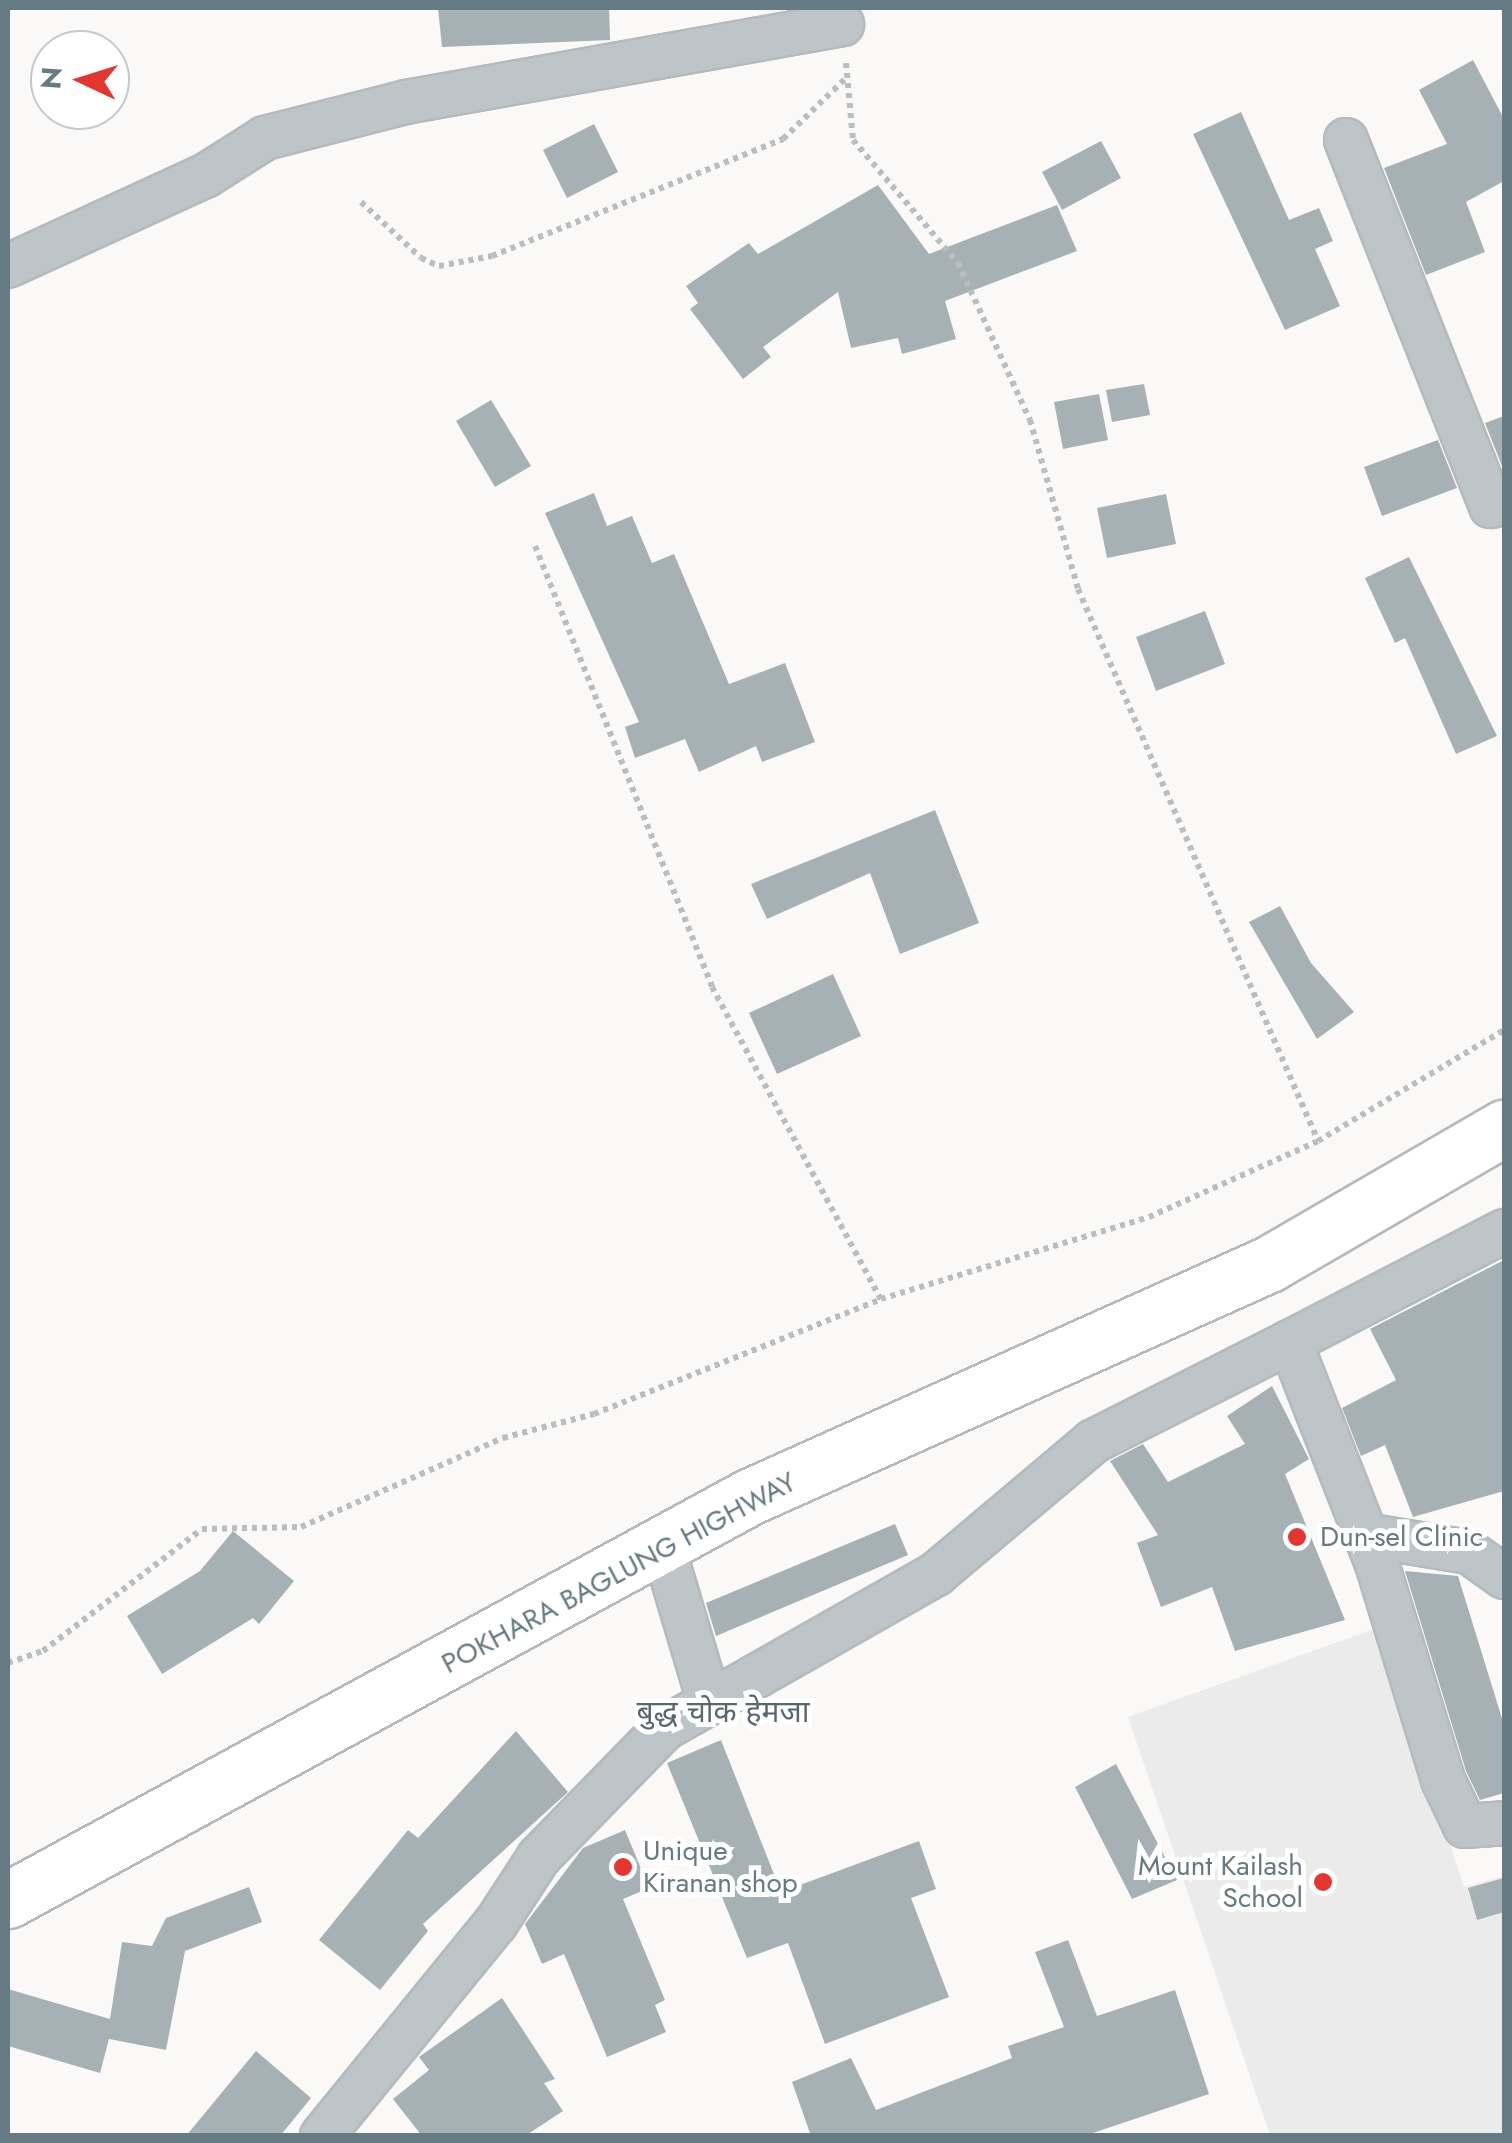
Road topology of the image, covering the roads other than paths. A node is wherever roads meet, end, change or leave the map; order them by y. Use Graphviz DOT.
graph roads {
  1 [pos="842,24"];
  2 [pos="1346,140"];
  3 [pos="8,266"];
  4 [pos="1504,501"];
  5 [pos="1504,1128"];
  6 [pos="1504,1231"];
  7 [pos="1290,1342"];
  8 [pos="1366,1535"];
  9 [pos="664,1550"];
  10 [pos="1504,1576"];
  11 [pos="708,1698"];
  12 [pos="1504,1823"];
  13 [pos="8,1900"];
  14 [pos="322,2136"];
  1 -- 3 [label="street"];
  2 -- 4 [label="street"];
  5 -- 9 [label="highway, POKHARA BAGLUNG HIGHWAY"];
  6 -- 7 [label="street"];
  7 -- 8 [label="street"];
  7 -- 11 [label="street"];
  8 -- 10 [label="street"];
  8 -- 12 [label="street"];
  9 -- 11 [label="street"];
  9 -- 13 [label="highway, POKHARA BAGLUNG HIGHWAY"];
  11 -- 14 [label="street"];
}
